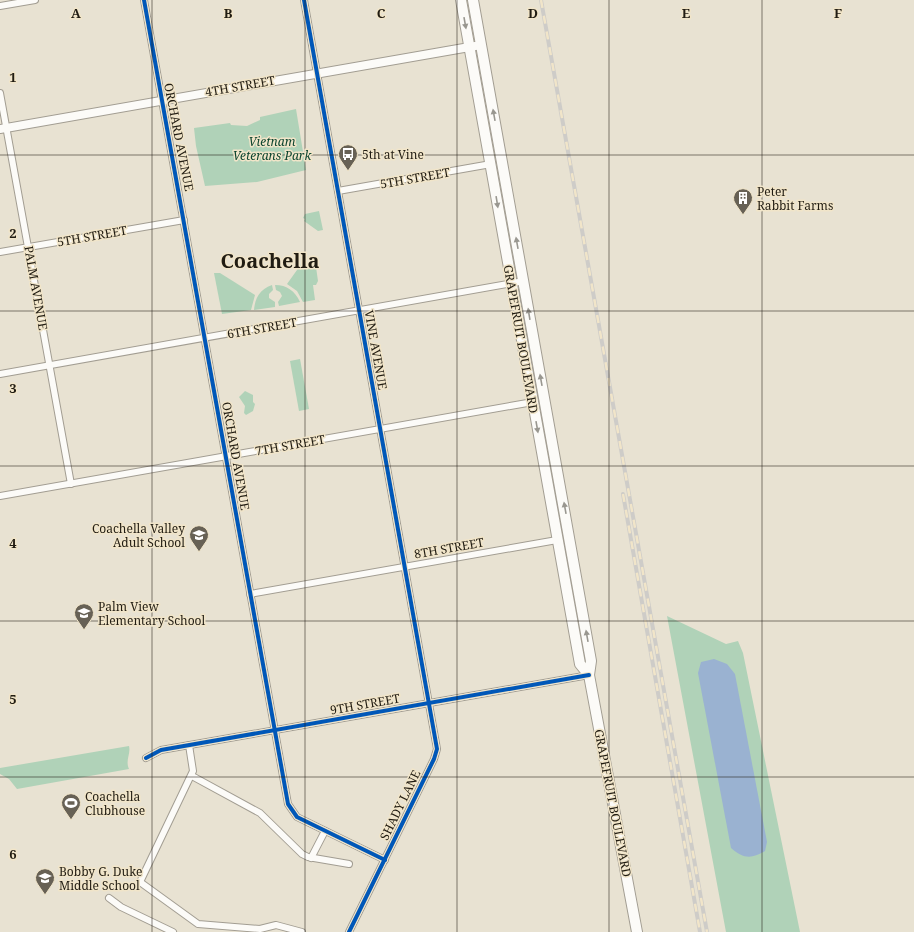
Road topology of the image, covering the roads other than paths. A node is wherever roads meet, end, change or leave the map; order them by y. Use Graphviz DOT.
graph roads {
  1 [pos="35,0"];
  2 [pos="144,0"];
  3 [pos="304,0"];
  4 [pos="461,0"];
  5 [pos="473,0"];
  6 [pos="0,6"];
  7 [pos="481,45"];
  8 [pos="469,47"];
  9 [pos="317,72"];
  10 [pos="0,92"];
  11 [pos="162,101"];
  12 [pos="3,128"];
  13 [pos="491,164"];
  14 [pos="338,191"];
  15 [pos="184,220"];
  16 [pos="29,247"];
  17 [pos="0,252"];
  18 [pos="524,282"];
  19 [pos="511,283"];
  20 [pos="359,310"];
  21 [pos="206,338"];
  22 [pos="50,365"];
  23 [pos="0,374"];
  24 [pos="533,402"];
  25 [pos="380,428"];
  26 [pos="225,457"];
  27 [pos="71,484"];
  28 [pos="0,496"];
  29 [pos="558,540"];
  30 [pos="404,566"];
  31 [pos="250,594"];
  32 [pos="589,675"];
  33 [pos="429,704"];
  34 [pos="274,730"];
  35 [pos="188,745"];
  36 [pos="146,758"];
  37 [pos="192,776"];
  38 [pos="325,831"];
  39 [pos="311,858"];
  40 [pos="385,860"];
  41 [pos="349,864"];
  42 [pos="109,898"];
  43 [pos="173,932"];
  44 [pos="302,932"];
  45 [pos="349,932"];
  46 [pos="637,932"];
  1 -- 6 [label="street"];
  2 -- 11 [label="street, ORCHARD AVENUE"];
  3 -- 9 [label="street, VINE AVENUE"];
  4 -- 8 [label="main road, GRAPEFRUIT BOULEVARD, one-way"];
  5 -- 7 [label="main road, GRAPEFRUIT BOULEVARD"];
  7 -- 8 [label="street, 4TH STREET"];
  18 -- 7 [label="main road, GRAPEFRUIT BOULEVARD, one-way"];
  8 -- 9 [label="street, 4TH STREET"];
  8 -- 13 [label="main road, GRAPEFRUIT BOULEVARD"];
  9 -- 11 [label="street, 4TH STREET"];
  9 -- 14 [label="street, VINE AVENUE"];
  10 -- 12 [label="street, PALM AVENUE"];
  11 -- 12 [label="street, 4TH STREET"];
  11 -- 15 [label="street, ORCHARD AVENUE"];
  12 -- 16 [label="street, PALM AVENUE"];
  13 -- 14 [label="street, 5TH STREET"];
  13 -- 19 [label="main road, GRAPEFRUIT BOULEVARD, one-way"];
  14 -- 20 [label="street, VINE AVENUE"];
  15 -- 16 [label="street, 5TH STREET"];
  15 -- 21 [label="street, ORCHARD AVENUE"];
  16 -- 17 [label="street, 5TH STREET"];
  16 -- 22 [label="street, PALM AVENUE"];
  18 -- 19 [label="street, 6TH STREET"];
  32 -- 18 [label="main road, GRAPEFRUIT BOULEVARD, one-way"];
  19 -- 20 [label="street, 6TH STREET"];
  19 -- 24 [label="main road, GRAPEFRUIT BOULEVARD"];
  20 -- 21 [label="street, 6TH STREET"];
  20 -- 25 [label="street, VINE AVENUE"];
  21 -- 22 [label="street, 6TH STREET"];
  21 -- 26 [label="street, ORCHARD AVENUE"];
  22 -- 23 [label="street, 6TH STREET"];
  22 -- 27 [label="street, PALM AVENUE"];
  24 -- 25 [label="street, 7TH STREET"];
  24 -- 29 [label="main road, GRAPEFRUIT BOULEVARD, one-way"];
  25 -- 26 [label="street, 7TH STREET"];
  25 -- 30 [label="street, VINE AVENUE"];
  26 -- 27 [label="street, 7TH STREET"];
  26 -- 31 [label="street, ORCHARD AVENUE"];
  27 -- 28 [label="street, 7TH STREET"];
  29 -- 30 [label="street, 8TH STREET"];
  29 -- 32 [label="main road, GRAPEFRUIT BOULEVARD"];
  30 -- 31 [label="street, 8TH STREET"];
  30 -- 33 [label="street, VINE AVENUE"];
  31 -- 34 [label="street, ORCHARD AVENUE"];
  32 -- 33 [label="street, 9TH STREET"];
  32 -- 46 [label="main road, GRAPEFRUIT BOULEVARD"];
  33 -- 34 [label="street, 9TH STREET"];
  33 -- 40 [label="street, SHADY LANE"];
  34 -- 35 [label="street, 9TH STREET"];
  34 -- 38 [label="street, ORCHARD AVENUE"];
  35 -- 36 [label="street, 9TH STREET"];
  35 -- 37 [label="street"];
  37 -- 39 [label="street"];
  37 -- 44 [label="street"];
  38 -- 39 [label="street"];
  38 -- 40 [label="street, ORCHARD AVENUE"];
  39 -- 41 [label="street"];
  40 -- 45 [label="street, SHADY LANE"];
  42 -- 43 [label="street"];
}
